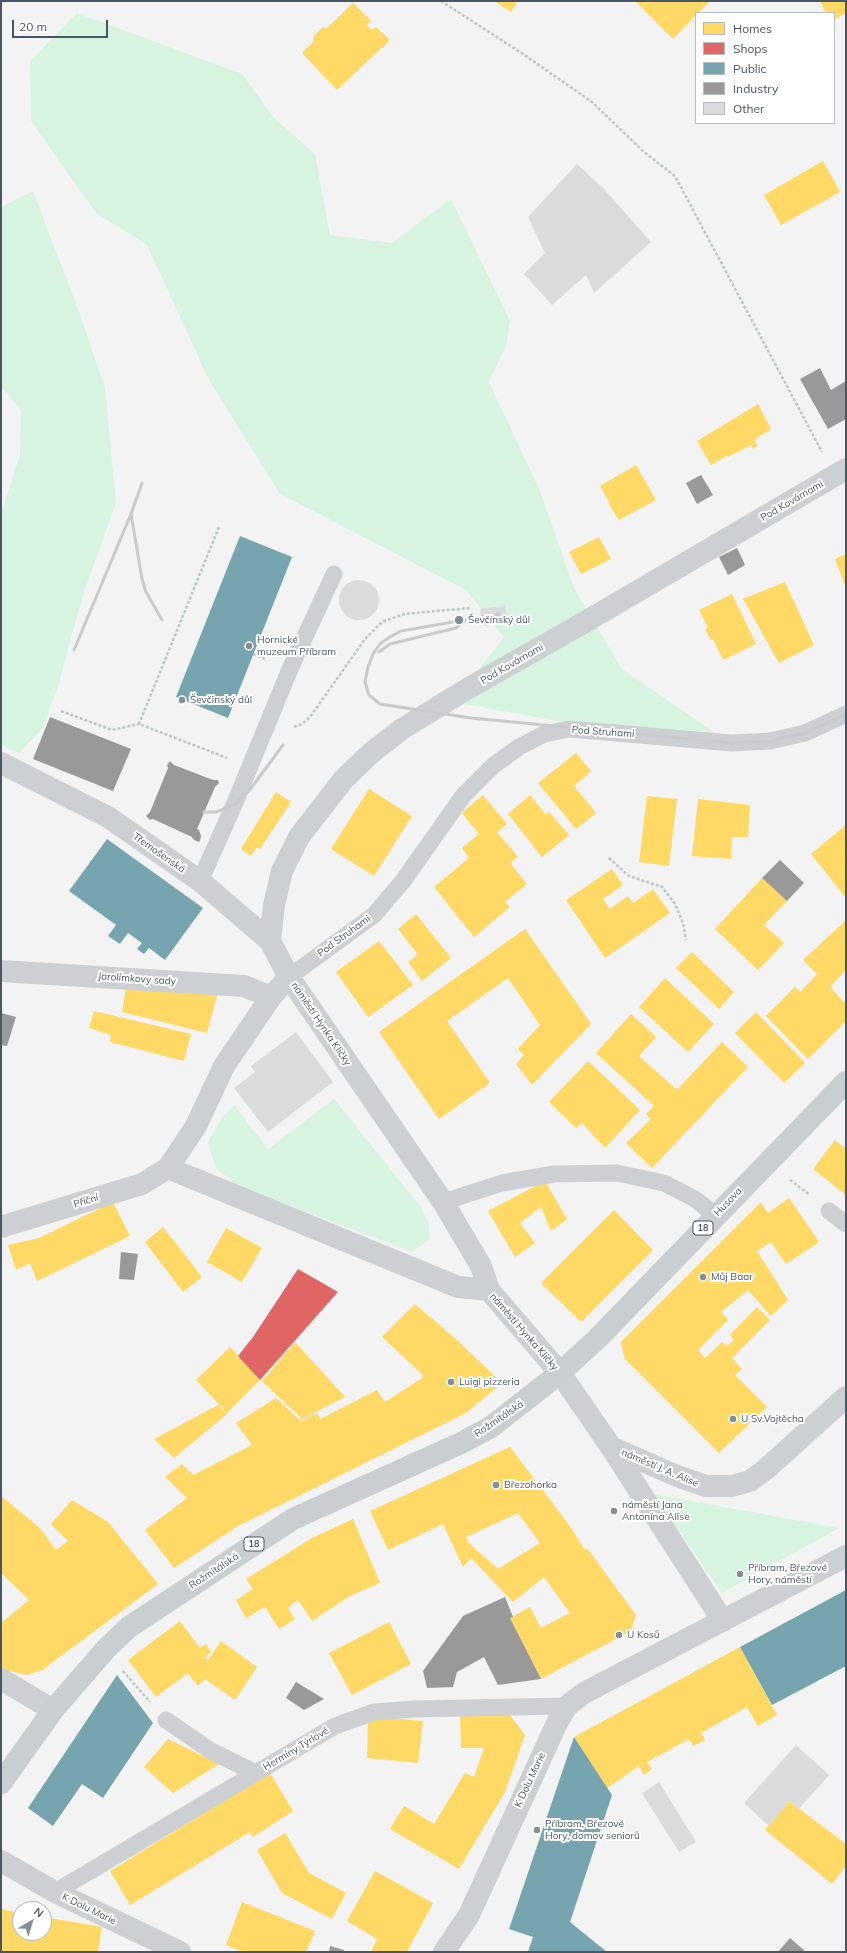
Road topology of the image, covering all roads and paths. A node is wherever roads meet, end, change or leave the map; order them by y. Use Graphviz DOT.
graph roads {
  1 [pos="441,1"];
  2 [pos="841,472"];
  3 [pos="219,527"];
  4 [pos="334,574"];
  5 [pos="470,608"];
  6 [pos="61,711"];
  7 [pos="846,714"];
  8 [pos="269,720"];
  9 [pos="139,724"];
  10 [pos="1,763"];
  11 [pos="250,767"];
  12 [pos="609,858"];
  13 [pos="200,881"];
  14 [pos="270,940"];
  15 [pos="686,940"];
  16 [pos="1,971"];
  17 [pos="289,977"];
  18 [pos="271,997"];
  19 [pos="846,1082"];
  20 [pos="768,1162"];
  21 [pos="168,1168"];
  22 [pos="443,1202"];
  23 [pos="829,1211"];
  24 [pos="715,1216"];
  25 [pos="846,1224"];
  26 [pos="1,1227"];
  27 [pos="489,1290"];
  28 [pos="560,1373"];
  29 [pos="846,1397"];
  30 [pos="611,1447"];
  31 [pos="846,1556"];
  32 [pos="723,1621"];
  33 [pos="106,1649"];
  34 [pos="1,1679"];
  35 [pos="567,1706"];
  36 [pos="53,1710"];
  37 [pos="166,1720"];
  38 [pos="256,1773"];
  39 [pos="1,1783"];
  40 [pos="1,1861"];
  41 [pos="55,1892"];
  42 [pos="180,1952"];
  43 [pos="444,1952"];
  1 -- 2 [label="path"];
  2 -- 14 [label="street, Pod Kovárnami"];
  3 -- 9 [label="path"];
  4 -- 8 [label="lane"];
  5 -- 8 [label="path"];
  6 -- 9 [label="path"];
  7 -- 17 [label="lane, Pod Struhami"];
  8 -- 11 [label="lane"];
  9 -- 11 [label="path"];
  10 -- 13 [label="street, Třemošenská"];
  11 -- 13 [label="lane"];
  12 -- 15 [label="path"];
  13 -- 14 [label="street, Třemošenská"];
  14 -- 17 [label="street, Třemošenská"];
  16 -- 18 [label="street, Jarolímkovy sady"];
  17 -- 18 [label="street, náměstí Hynka Kličky"];
  17 -- 22 [label="street, náměstí Hynka Kličky"];
  18 -- 21 [label="street, náměstí Hynka Kličky"];
  19 -- 20 [label="main road, Husova / 18"];
  20 -- 23 [label="path"];
  20 -- 24 [label="main road, Husova / 18"];
  21 -- 26 [label="street, Příční"];
  21 -- 27 [label="street, náměstí Hynka Kličky"];
  22 -- 24 [label="lane"];
  22 -- 27 [label="street, náměstí Hynka Kličky"];
  23 -- 25 [label="lane"];
  24 -- 28 [label="main road, Husova / 18"];
  27 -- 28 [label="street, náměstí Hynka Kličky"];
  28 -- 30 [label="street, náměstí J. A. Alise"];
  28 -- 33 [label="main road, Rožmitálská / 18"];
  29 -- 30 [label="street, náměstí J. A. Alise"];
  30 -- 32 [label="street, náměstí J. A. Alise"];
  31 -- 32 [label="street"];
  32 -- 35 [label="street, K Dolu Marie"];
  33 -- 36 [label="main road, Rožmitálská / 18"];
  33 -- 37 [label="path"];
  34 -- 36 [label="street"];
  35 -- 38 [label="lane, Hermíny Týrlové"];
  35 -- 43 [label="street, K Dolu Marie"];
  36 -- 39 [label="main road, Rožmitálská / 18"];
  37 -- 38 [label="lane"];
  38 -- 41 [label="lane, Hermíny Týrlové"];
  40 -- 41 [label="street, K Dolu Marie"];
  41 -- 42 [label="street, K Dolu Marie"];
}
